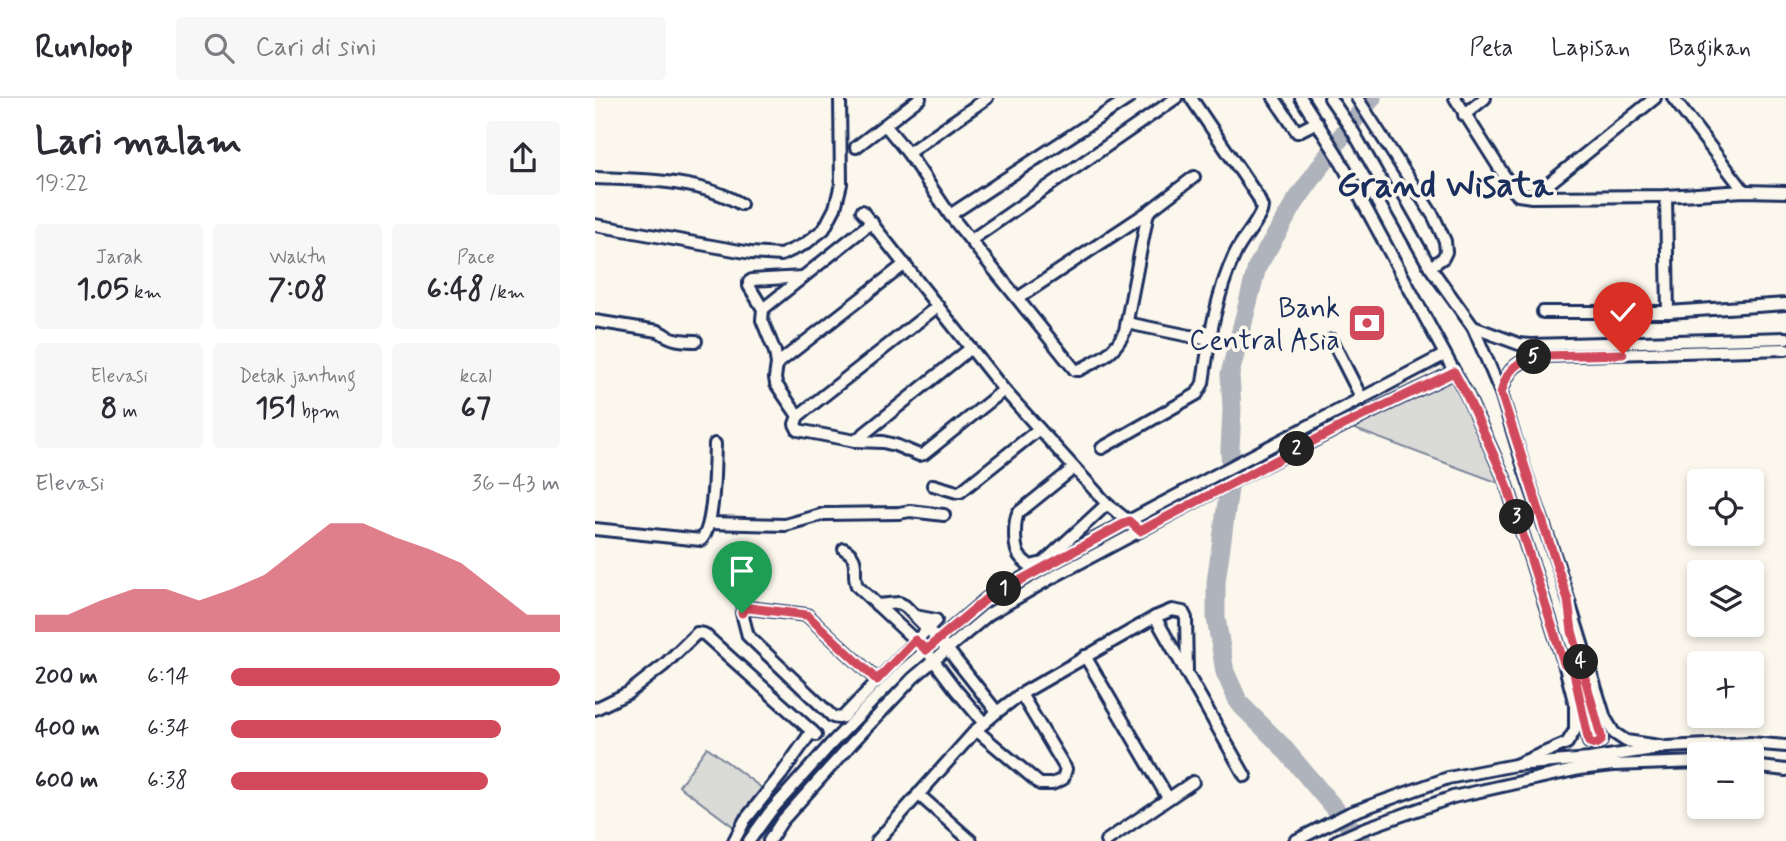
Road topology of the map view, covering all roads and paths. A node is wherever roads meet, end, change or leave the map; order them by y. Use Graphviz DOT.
graph roads {
  1 [pos="840,98"];
  2 [pos="920,98"];
  3 [pos="987,98"];
  4 [pos="1129,98"];
  5 [pos="1176,98"];
  6 [pos="1191,98"];
  7 [pos="1274,98"];
  8 [pos="1301,98"];
  9 [pos="1330,98"];
  10 [pos="1357,98"];
  11 [pos="1455,98"];
  12 [pos="1485,98"];
  13 [pos="1655,98"];
  14 [pos="1672,98"];
  15 [pos="1464,115"];
  16 [pos="885,125"];
  17 [pos="1320,127"];
  18 [pos="856,147"];
  19 [pos="908,153"];
  20 [pos="1194,177"];
  21 [pos="595,178"];
  22 [pos="1744,191"];
  23 [pos="1786,192"];
  24 [pos="1665,196"];
  25 [pos="1532,197"];
  26 [pos="741,204"];
  27 [pos="862,211"];
  28 [pos="1148,212"];
  29 [pos="950,215"];
  30 [pos="871,222"];
  31 [pos="595,225"];
  32 [pos="971,240"];
  33 [pos="905,264"];
  34 [pos="1430,267"];
  35 [pos="803,277"];
  36 [pos="1018,298"];
  37 [pos="1786,304"];
  38 [pos="938,306"];
  39 [pos="763,309"];
  40 [pos="1543,312"];
  41 [pos="1668,312"];
  42 [pos="595,321"];
  43 [pos="1128,323"];
  44 [pos="1472,327"];
  45 [pos="1786,338"];
  46 [pos="1209,340"];
  47 [pos="1332,340"];
  48 [pos="696,341"];
  49 [pos="971,348"];
  50 [pos="1786,349"];
  51 [pos="1444,355"];
  52 [pos="777,365"];
  53 [pos="1454,372"];
  54 [pos="1004,390"];
  55 [pos="1501,393"];
  56 [pos="1362,399"];
  57 [pos="798,416"];
  58 [pos="1038,429"];
  59 [pos="855,441"];
  60 [pos="715,444"];
  61 [pos="1102,448"];
  62 [pos="1074,468"];
  63 [pos="933,485"];
  64 [pos="1107,504"];
  65 [pos="944,516"];
  66 [pos="1129,521"];
  67 [pos="710,523"];
  68 [pos="595,529"];
  69 [pos="1140,531"];
  70 [pos="844,549"];
  71 [pos="1568,600"];
  72 [pos="877,605"];
  73 [pos="915,616"];
  74 [pos="1155,617"];
  75 [pos="936,620"];
  76 [pos="950,620"];
  77 [pos="926,629"];
  78 [pos="915,640"];
  79 [pos="939,640"];
  80 [pos="926,650"];
  81 [pos="949,650"];
  82 [pos="1085,656"];
  83 [pos="935,661"];
  84 [pos="1564,663"];
  85 [pos="1187,673"];
  86 [pos="877,680"];
  87 [pos="1021,694"];
  88 [pos="595,709"];
  89 [pos="997,712"];
  90 [pos="980,726"];
  91 [pos="1786,746"];
  92 [pos="1666,747"];
  93 [pos="1687,762"];
  94 [pos="1515,765"];
  95 [pos="1764,767"];
  96 [pos="1786,769"];
  97 [pos="1245,776"];
  98 [pos="1193,782"];
  99 [pos="918,794"];
  100 [pos="1168,798"];
  101 [pos="734,841"];
  102 [pos="750,841"];
  103 [pos="769,841"];
  104 [pos="877,841"];
  105 [pos="971,841"];
  106 [pos="1105,841"];
  107 [pos="1295,841"];
  108 [pos="1336,841"];
  1 -- 31 [label="street"];
  2 -- 16 [label="street"];
  3 -- 19 [label="street"];
  4 -- 29 [label="street"];
  5 -- 32 [label="street"];
  6 -- 46 [label="street"];
  7 -- 17 [label="street"];
  8 -- 17 [label="street"];
  9 -- 34 [label="street"];
  10 -- 34 [label="street"];
  11 -- 15 [label="street"];
  12 -- 15 [label="street"];
  13 -- 25 [label="street"];
  14 -- 22 [label="street"];
  15 -- 25 [label="street"];
  16 -- 18 [label="street"];
  16 -- 19 [label="street"];
  17 -- 51 [label="street"];
  19 -- 29 [label="street"];
  20 -- 28 [label="street"];
  21 -- 26 [label="street"];
  22 -- 23 [label="street"];
  22 -- 24 [label="street"];
  24 -- 25 [label="street"];
  24 -- 41 [label="street"];
  27 -- 30 [label="street"];
  28 -- 36 [label="street"];
  28 -- 43 [label="street"];
  29 -- 32 [label="street"];
  30 -- 33 [label="street"];
  30 -- 35 [label="street"];
  32 -- 36 [label="street"];
  33 -- 38 [label="street"];
  33 -- 52 [label="street"];
  34 -- 44 [label="street"];
  35 -- 39 [label="street"];
  35 -- 39 [label="street"];
  36 -- 43 [label="street"];
  37 -- 41 [label="street"];
  38 -- 49 [label="street"];
  38 -- 57 [label="street"];
  39 -- 52 [label="street"];
  40 -- 41 [label="street"];
  42 -- 48 [label="street"];
  43 -- 46 [label="street"];
  44 -- 45 [label="street"];
  44 -- 55 [label="street"];
  46 -- 61 [label="street"];
  47 -- 56 [label="street"];
  49 -- 54 [label="street"];
  49 -- 59 [label="street"];
  50 -- 55 [label="street"];
  51 -- 53 [label="street"];
  51 -- 56 [label="street"];
  52 -- 57 [label="street"];
  53 -- 69 [label="street"];
  53 -- 84 [label="street"];
  54 -- 58 [label="street"];
  54 -- 59 [label="street"];
  55 -- 71 [label="street"];
  56 -- 66 [label="street"];
  57 -- 59 [label="street"];
  58 -- 62 [label="street"];
  58 -- 63 [label="street"];
  60 -- 67 [label="street"];
  62 -- 64 [label="street"];
  62 -- 64 [label="street"];
  64 -- 66 [label="street"];
  65 -- 67 [label="street"];
  66 -- 69 [label="street"];
  66 -- 79 [label="street"];
  67 -- 68 [label="street"];
  69 -- 81 [label="street"];
  70 -- 72 [label="street"];
  71 -- 84 [label="street"];
  71 -- 92 [label="street"];
  72 -- 73 [label="street"];
  72 -- 78 [label="street"];
  73 -- 75 [label="street"];
  73 -- 77 [label="street"];
  74 -- 82 [label="street"];
  74 -- 85 [label="street"];
  74 -- 85 [label="street"];
  75 -- 76 [label="street"];
  75 -- 77 [label="street"];
  77 -- 78 [label="street"];
  77 -- 79 [label="street"];
  78 -- 80 [label="street"];
  78 -- 86 [label="street"];
  79 -- 80 [label="street"];
  79 -- 81 [label="street"];
  80 -- 83 [label="street"];
  80 -- 102 [label="street"];
  81 -- 83 [label="street"];
  81 -- 89 [label="street"];
  82 -- 87 [label="street"];
  82 -- 100 [label="street"];
  83 -- 90 [label="street"];
  83 -- 103 [label="street"];
  84 -- 94 [label="street"];
  85 -- 97 [label="street"];
  86 -- 86 [label="street"];
  87 -- 89 [label="street"];
  87 -- 90 [label="street"];
  88 -- 101 [label="street"];
  89 -- 90 [label="street"];
  90 -- 99 [label="street"];
  91 -- 92 [label="street"];
  92 -- 94 [label="street"];
  93 -- 108 [label="street"];
  94 -- 107 [label="street"];
  95 -- 96 [label="street"];
  98 -- 100 [label="street"];
  99 -- 104 [label="street"];
  99 -- 105 [label="street"];
  100 -- 106 [label="street"];
}
